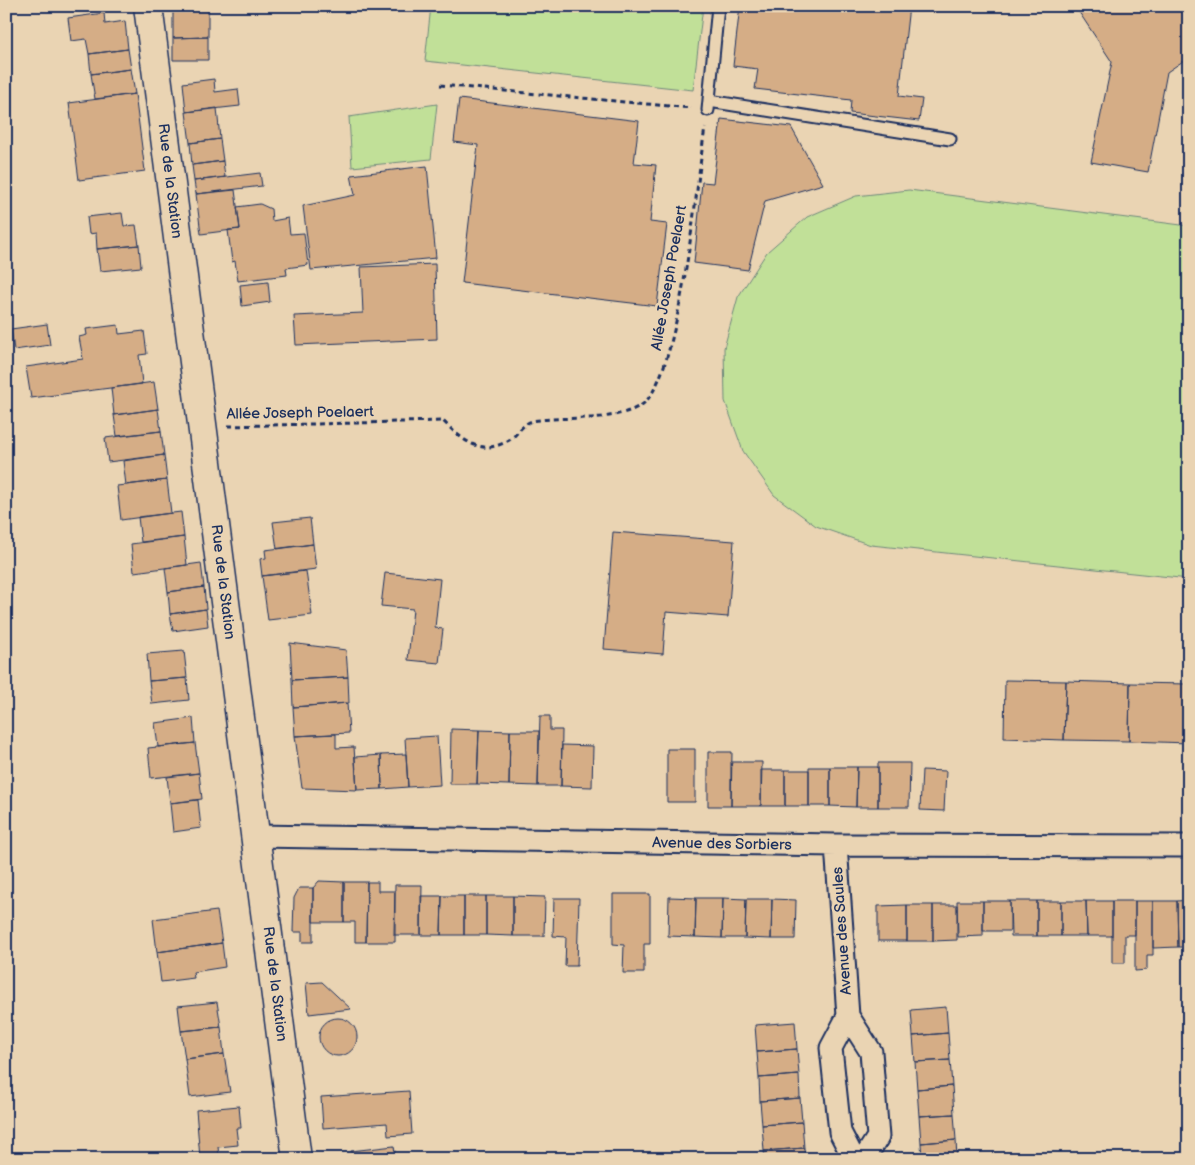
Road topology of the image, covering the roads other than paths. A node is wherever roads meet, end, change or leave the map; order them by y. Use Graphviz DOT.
graph roads {
  1 [pos="148,6"];
  2 [pos="718,6"];
  3 [pos="950,139"];
  4 [pos="256,836"];
  5 [pos="836,845"];
  6 [pos="1189,846"];
  7 [pos="848,1016"];
  8 [pos="298,1159"];
  9 [pos="854,1159"];
  10 [pos="864,1159"];
  1 -- 4 [label="street, Rue de la Station"];
  2 -- 3 [label="lane"];
  4 -- 5 [label="street, Avenue des Sorbiers"];
  4 -- 8 [label="street, Rue de la Station"];
  5 -- 6 [label="street, Avenue des Sorbiers"];
  5 -- 7 [label="street, Avenue des Saules"];
  7 -- 9 [label="street, Avenue des Saules"];
  7 -- 10 [label="street, Avenue des Saules"];
}
